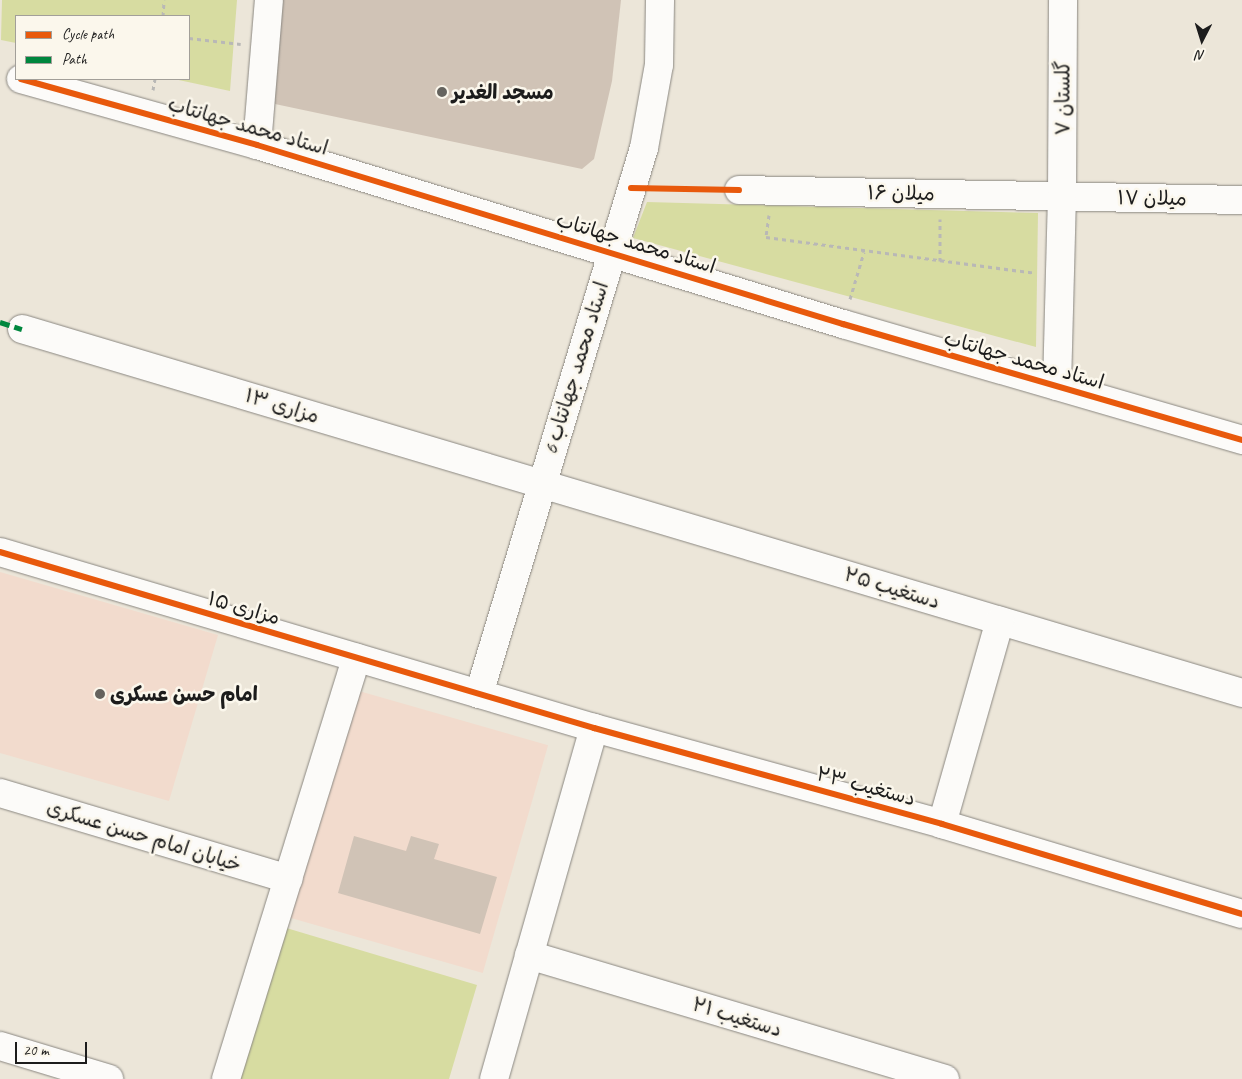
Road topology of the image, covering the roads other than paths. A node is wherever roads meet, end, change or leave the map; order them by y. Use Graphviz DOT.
graph roads {
  1 [pos="270,0"];
  2 [pos="660,0"];
  3 [pos="1063,0"];
  4 [pos="0,74"];
  5 [pos="15,78"];
  6 [pos="25,80"];
  7 [pos="257,144"];
  8 [pos="739,190"];
  9 [pos="1062,196"];
  10 [pos="1242,200"];
  11 [pos="611,253"];
  12 [pos="22,329"];
  13 [pos="1057,386"];
  14 [pos="1242,440"];
  15 [pos="542,484"];
  16 [pos="0,552"];
  17 [pos="1000,621"];
  18 [pos="356,658"];
  19 [pos="1242,693"];
  20 [pos="479,694"];
  21 [pos="594,728"];
  22 [pos="0,793"];
  23 [pos="942,824"];
  24 [pos="288,879"];
  25 [pos="1242,914"];
  26 [pos="529,955"];
  27 [pos="0,1046"];
  28 [pos="109,1079"];
  29 [pos="226,1079"];
  30 [pos="494,1079"];
  31 [pos="946,1079"];
  1 -- 7 [label="street"];
  2 -- 11 [label="street, استاد محمد جهانتاب 6"];
  3 -- 9 [label="street, گلستان ۷"];
  4 -- 5 [label="street"];
  6 -- 7 [label="street, استاد محمد جهانتاب"];
  7 -- 11 [label="street, استاد محمد جهانتاب"];
  8 -- 9 [label="street, میلان ۱۶"];
  9 -- 10 [label="street, میلان ۱۷"];
  9 -- 13 [label="street, گلستان ۷"];
  11 -- 13 [label="street, استاد محمد جهانتاب"];
  11 -- 15 [label="street, استاد محمد جهانتاب 6"];
  12 -- 15 [label="street, مزاری ۱۳"];
  13 -- 14 [label="street, استاد محمد جهانتاب"];
  15 -- 17 [label="street, دستغیب ۲۵"];
  15 -- 20 [label="street, استاد محمد جهانتاب 6"];
  16 -- 18 [label="street, مزاری ۱۵"];
  17 -- 19 [label="street, دستغیب ۲۵"];
  17 -- 23 [label="street"];
  18 -- 20 [label="street, مزاری ۱۵"];
  18 -- 24 [label="street"];
  20 -- 21 [label="street, دستغیب ۲۳"];
  21 -- 23 [label="street, دستغیب ۲۳"];
  21 -- 26 [label="street"];
  22 -- 24 [label="street, خیابان امام حسن عسکری"];
  23 -- 25 [label="street, دستغیب ۲۳"];
  24 -- 29 [label="street"];
  26 -- 30 [label="street"];
  26 -- 31 [label="street, دستغیب ۲۱"];
  27 -- 28 [label="street"];
}
